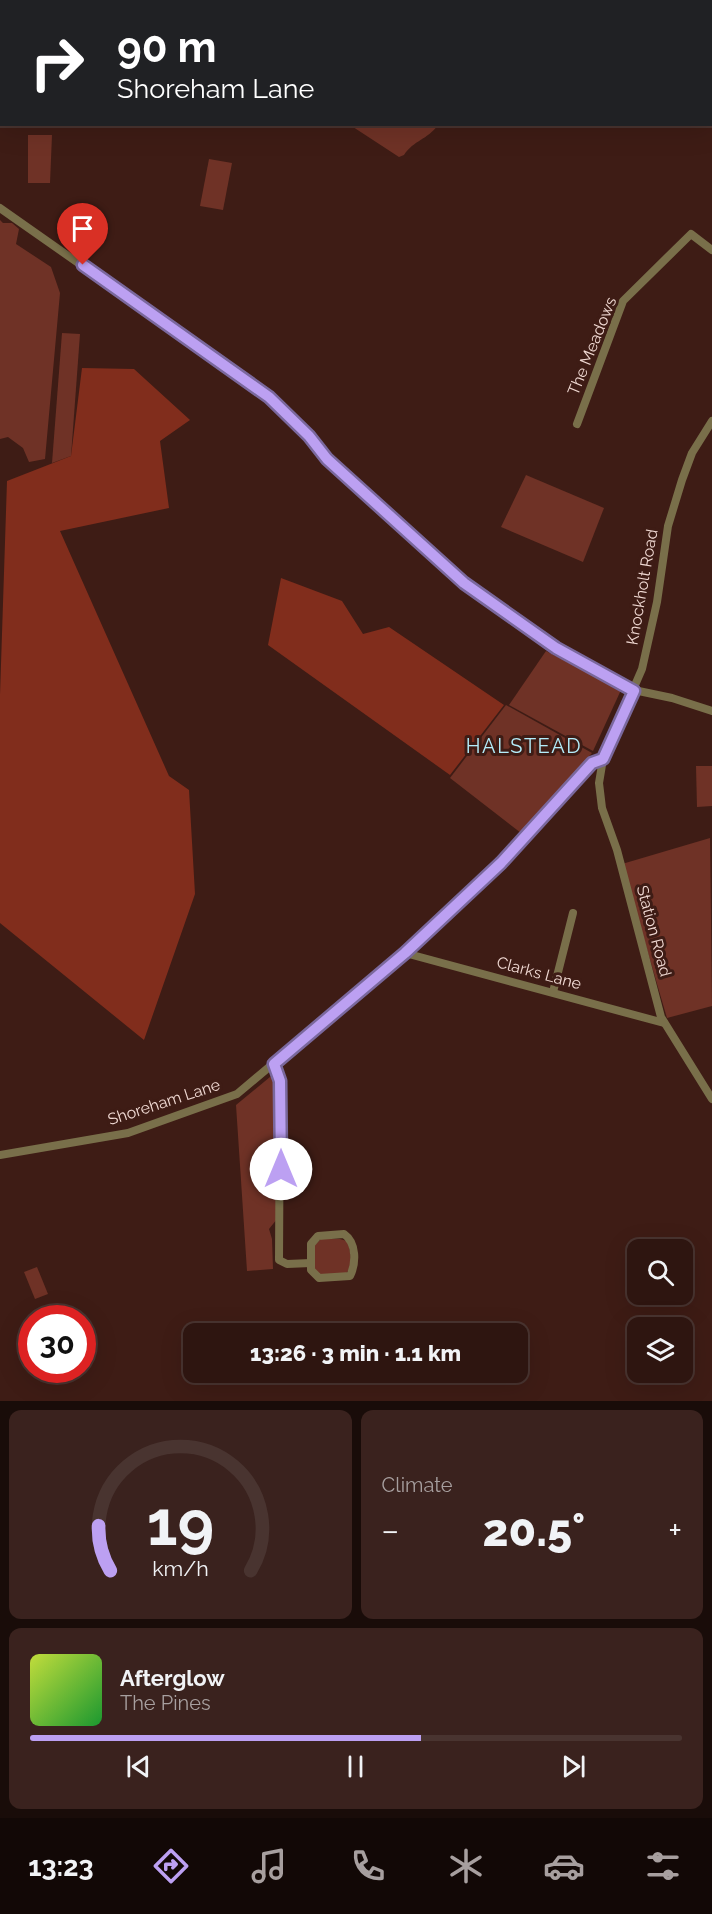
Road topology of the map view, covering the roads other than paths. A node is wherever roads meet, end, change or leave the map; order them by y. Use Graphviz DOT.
graph roads {
  1 [pos="0,207"];
  2 [pos="712,250"];
  3 [pos="581,413"];
  4 [pos="593,416"];
  5 [pos="712,421"];
  6 [pos="577,424"];
  7 [pos="634,691"];
  8 [pos="712,711"];
  9 [pos="603,759"];
  10 [pos="573,913"];
  11 [pos="405,953"];
  12 [pos="554,992"];
  13 [pos="664,1023"];
  14 [pos="274,1064"];
  15 [pos="712,1099"];
  16 [pos="0,1155"];
  17 [pos="311,1263"];
  1 -- 7 [label="street"];
  2 -- 3 [label="street, The Meadows"];
  3 -- 4 [label="street, The Meadows"];
  3 -- 6 [label="street, The Meadows"];
  5 -- 7 [label="street, Knockholt Road"];
  7 -- 8 [label="street"];
  7 -- 9 [label="street, Knockholt Road"];
  9 -- 11 [label="street, Shoreham Lane"];
  9 -- 13 [label="street, Station Road"];
  10 -- 12 [label="street"];
  11 -- 12 [label="street, Clarks Lane"];
  11 -- 14 [label="street, Shoreham Lane"];
  12 -- 13 [label="street, Clarks Lane"];
  13 -- 15 [label="street, Station Road"];
  14 -- 16 [label="street, Shoreham Lane"];
  14 -- 17 [label="street"];
  17 -- 17 [label="street"];
}
